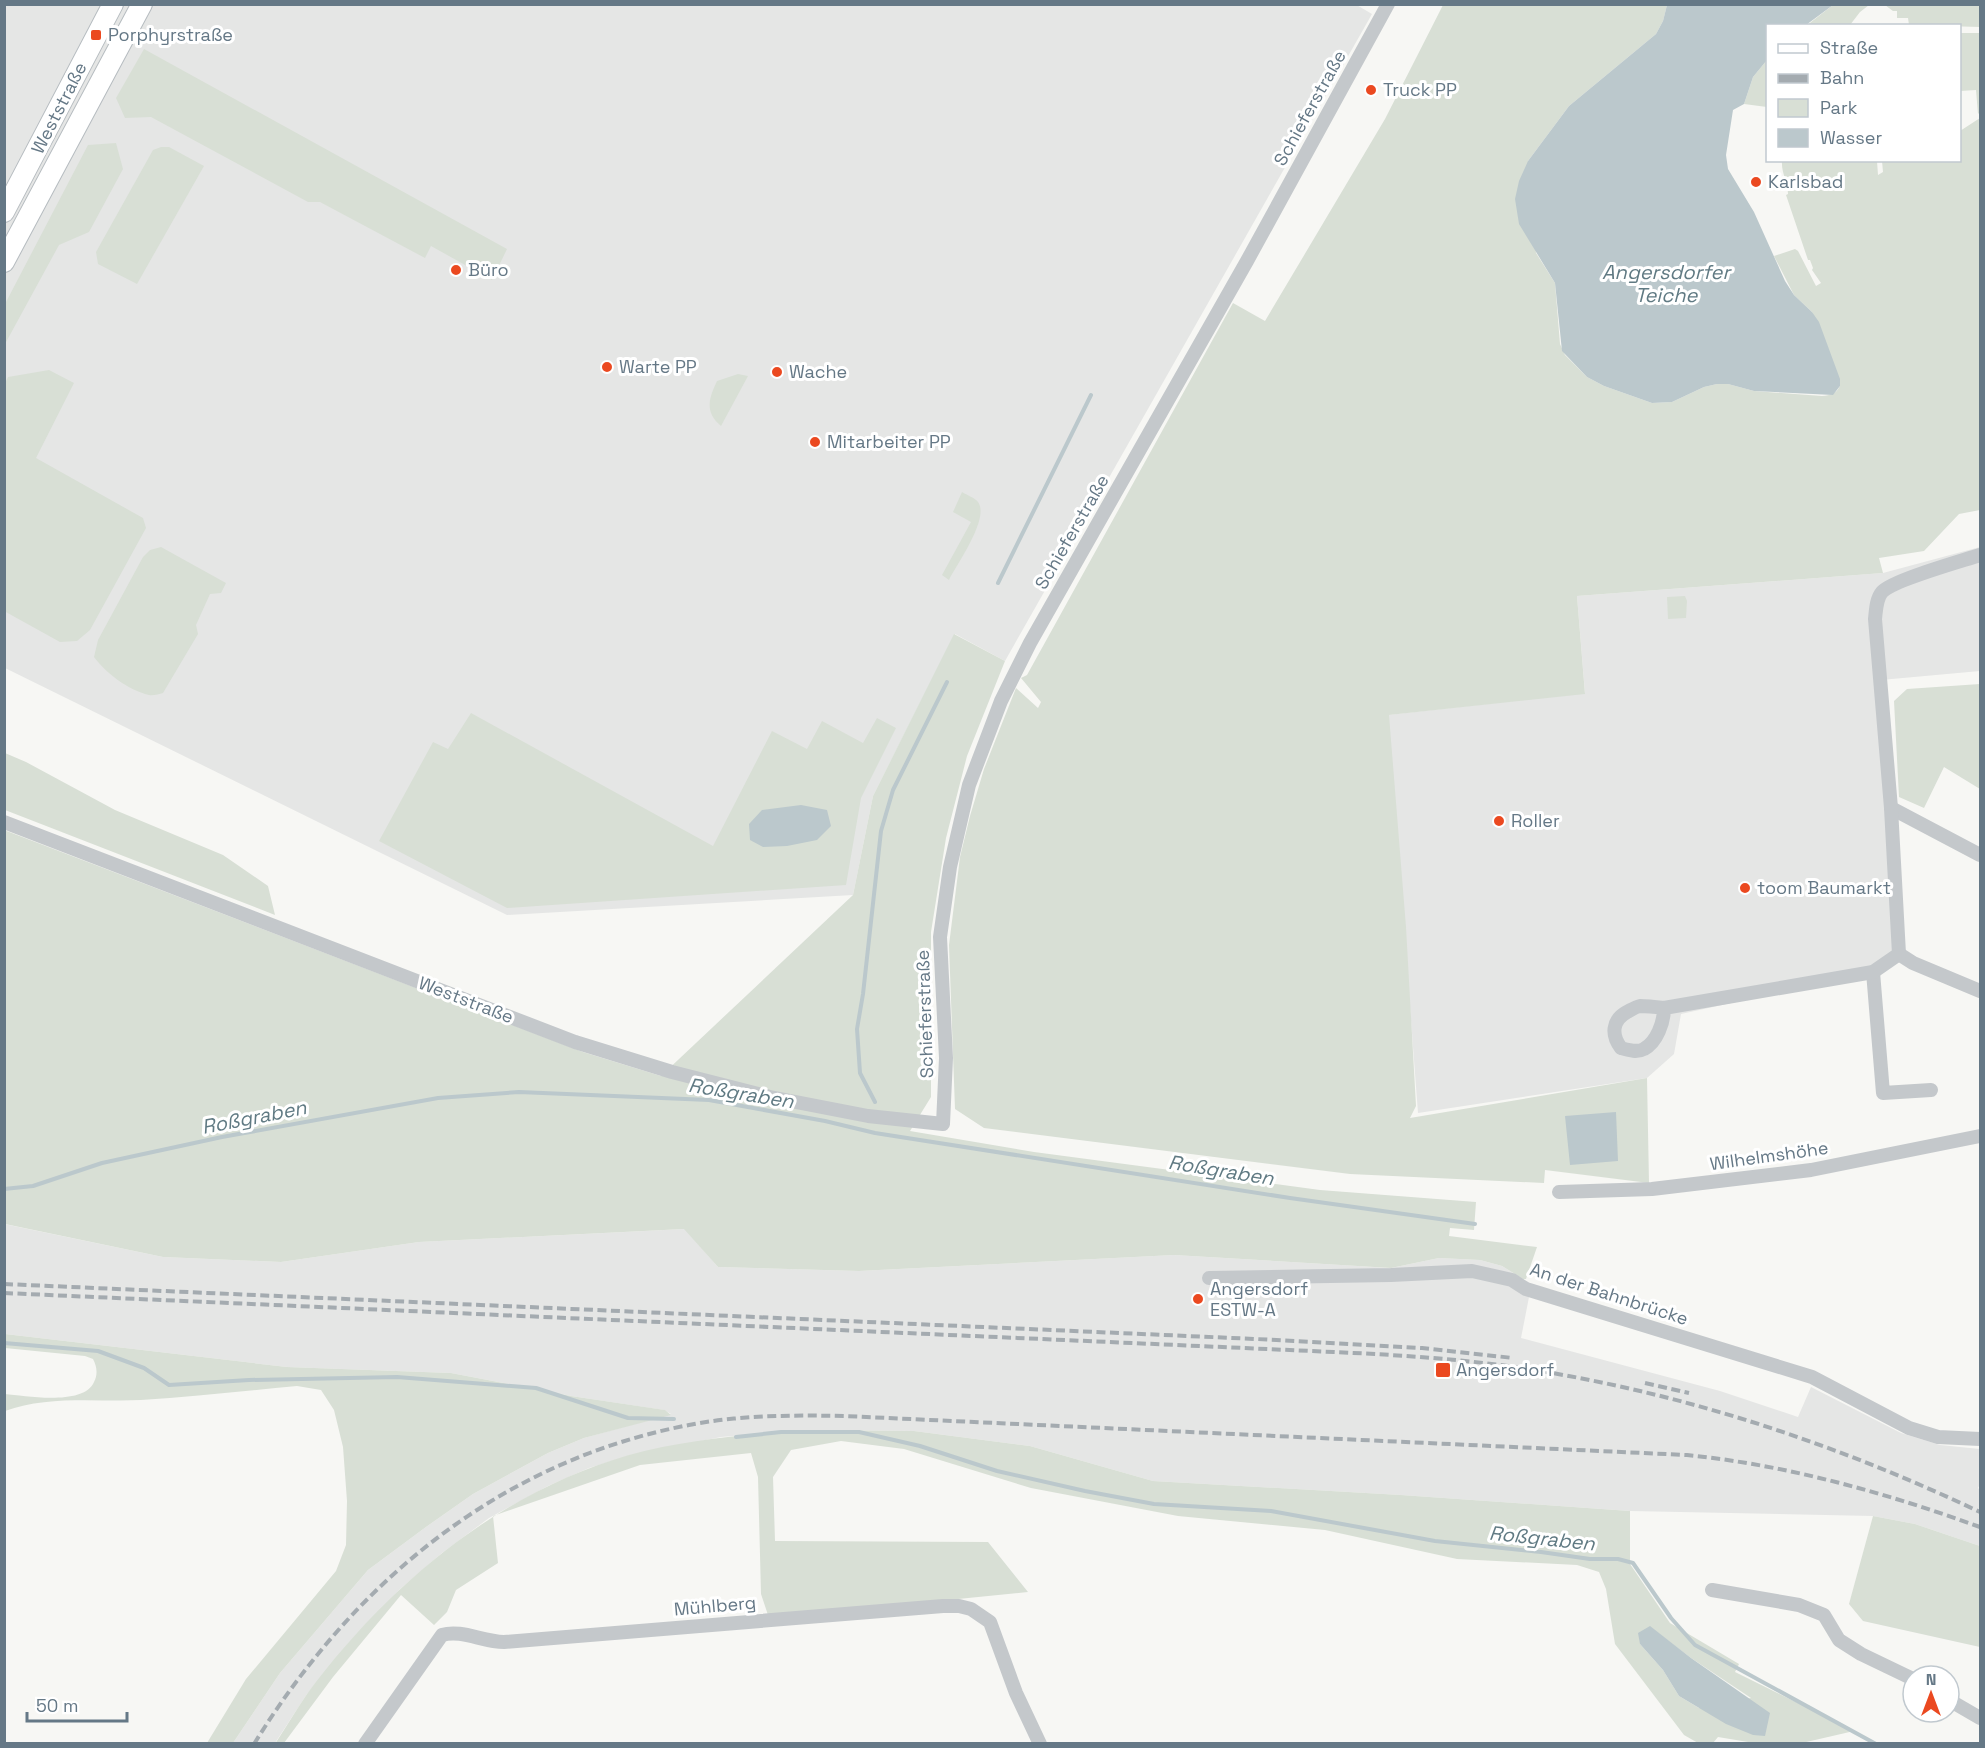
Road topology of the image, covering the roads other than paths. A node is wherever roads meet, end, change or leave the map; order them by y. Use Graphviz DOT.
graph roads {
  1 [pos="113,4"];
  2 [pos="142,4"];
  3 [pos="1388,4"];
  4 [pos="4,212"];
  5 [pos="4,262"];
  6 [pos="1980,555"];
  7 [pos="1891,808"];
  8 [pos="4,822"];
  9 [pos="1980,855"];
  10 [pos="1899,954"];
  11 [pos="1873,972"];
  12 [pos="1980,991"];
  13 [pos="1664,1008"];
  14 [pos="1931,1090"];
  15 [pos="943,1124"];
  16 [pos="1980,1136"];
  17 [pos="1559,1192"];
  18 [pos="1209,1278"];
  19 [pos="1980,1439"];
  20 [pos="1712,1590"];
  21 [pos="1901,1673"];
  22 [pos="1961,1707"];
  23 [pos="1980,1718"];
  24 [pos="365,1743"];
  25 [pos="1040,1743"];
  1 -- 4 [label="main road, Weststraße"];
  2 -- 5 [label="main road"];
  3 -- 15 [label="street, Schieferstraße"];
  6 -- 7 [label="street"];
  7 -- 9 [label="street"];
  7 -- 10 [label="street"];
  8 -- 15 [label="street, Weststraße"];
  10 -- 11 [label="street"];
  10 -- 12 [label="street"];
  11 -- 13 [label="street"];
  11 -- 14 [label="street"];
  16 -- 17 [label="street, Wilhelmshöhe"];
  18 -- 19 [label="street, An der Bahnbrücke"];
  20 -- 21 [label="street"];
  22 -- 23 [label="street"];
  24 -- 25 [label="street, Mühlberg"];
}
